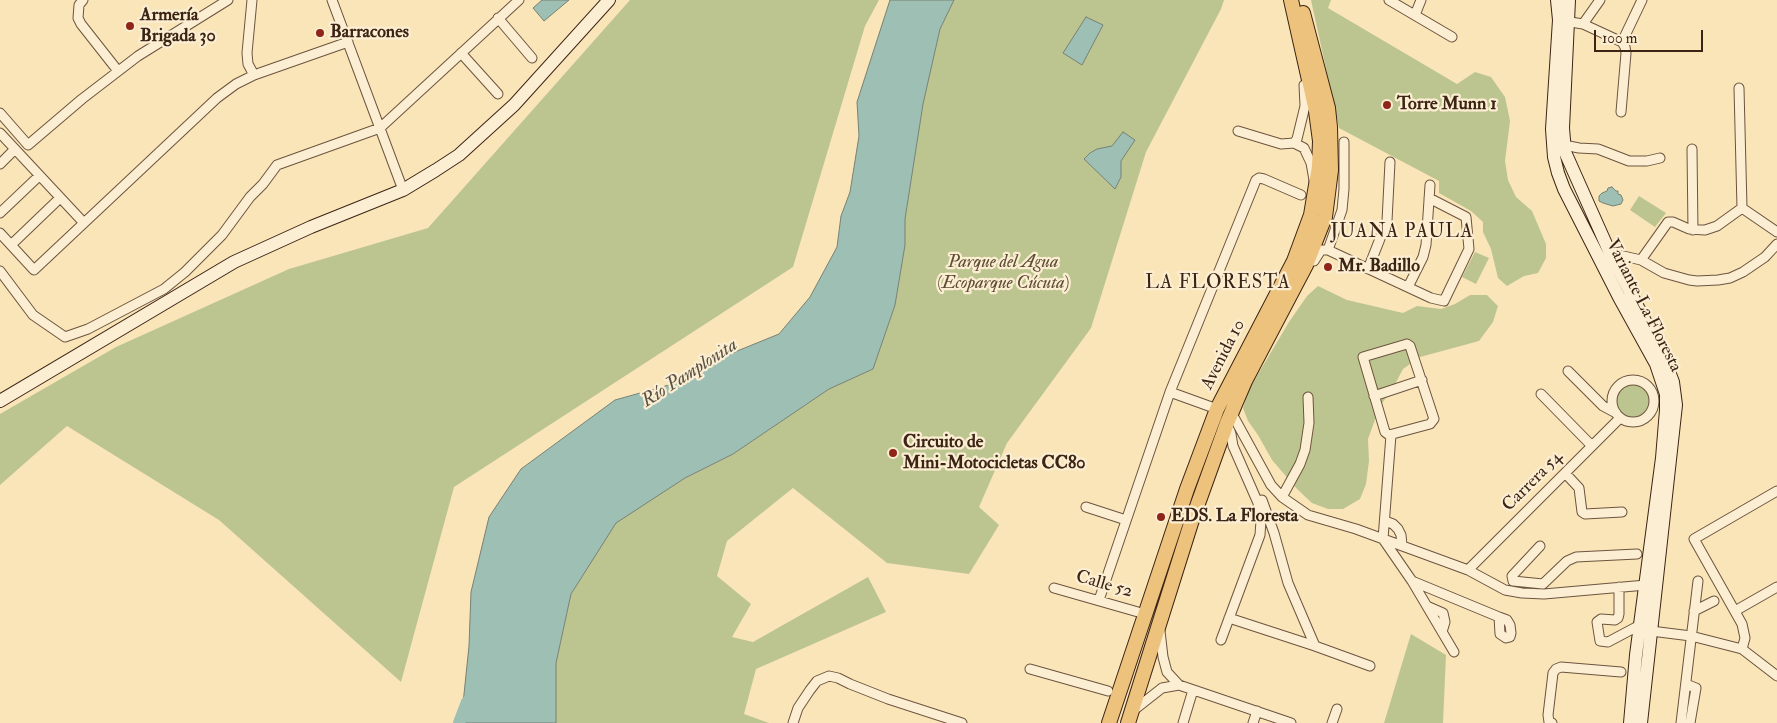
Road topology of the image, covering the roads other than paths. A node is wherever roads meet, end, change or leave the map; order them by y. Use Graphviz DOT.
graph roads {
  1 [pos="83,0"];
  2 [pos="228,0"];
  3 [pos="252,0"];
  4 [pos="332,0"];
  5 [pos="519,0"];
  6 [pos="609,0"];
  7 [pos="1291,0"];
  8 [pos="1300,0"];
  9 [pos="1389,0"];
  10 [pos="1421,0"];
  11 [pos="1557,0"];
  12 [pos="1569,0"];
  13 [pos="1600,0"];
  14 [pos="1642,0"];
  15 [pos="1415,15"];
  16 [pos="498,18"];
  17 [pos="1564,21"];
  18 [pos="1583,24"];
  19 [pos="1452,37"];
  20 [pos="348,42"];
  21 [pos="1622,42"];
  22 [pos="1302,47"];
  23 [pos="461,53"];
  24 [pos="532,58"];
  25 [pos="118,71"];
  26 [pos="254,76"];
  27 [pos="1739,88"];
  28 [pos="498,94"];
  29 [pos="1621,112"];
  30 [pos="0,113"];
  31 [pos="380,128"];
  32 [pos="1238,131"];
  33 [pos="0,133"];
  34 [pos="1344,142"];
  35 [pos="1294,143"];
  36 [pos="1564,145"];
  37 [pos="15,149"];
  38 [pos="1692,149"];
  39 [pos="1660,158"];
  40 [pos="1390,162"];
  41 [pos="0,164"];
  42 [pos="39,176"];
  43 [pos="1430,185"];
  44 [pos="403,190"];
  45 [pos="1300,194"];
  46 [pos="1316,195"];
  47 [pos="60,198"];
  48 [pos="1429,198"];
  49 [pos="1742,208"];
  50 [pos="0,213"];
  51 [pos="84,223"];
  52 [pos="1693,230"];
  53 [pos="1777,232"];
  54 [pos="0,234"];
  55 [pos="1777,244"];
  56 [pos="11,245"];
  57 [pos="1328,250"];
  58 [pos="1610,254"];
  59 [pos="1641,260"];
  60 [pos="1308,261"];
  61 [pos="1368,269"];
  62 [pos="0,271"];
  63 [pos="1614,274"];
  64 [pos="1408,287"];
  65 [pos="1568,371"];
  66 [pos="1422,380"];
  67 [pos="1170,392"];
  68 [pos="1541,394"];
  69 [pos="1374,396"];
  70 [pos="1308,397"];
  71 [pos="0,402"];
  72 [pos="1217,409"];
  73 [pos="1618,415"];
  74 [pos="1230,423"];
  75 [pos="1391,435"];
  76 [pos="1233,446"];
  77 [pos="1592,446"];
  78 [pos="1218,448"];
  79 [pos="1565,473"];
  80 [pos="1774,493"];
  81 [pos="1282,497"];
  82 [pos="1777,503"];
  83 [pos="1086,507"];
  84 [pos="1622,512"];
  85 [pos="1126,520"];
  86 [pos="1385,521"];
  87 [pos="1657,533"];
  88 [pos="1383,539"];
  89 [pos="1402,545"];
  90 [pos="1540,546"];
  91 [pos="1637,554"];
  92 [pos="1468,570"];
  93 [pos="1412,581"];
  94 [pos="1698,581"];
  95 [pos="1646,585"];
  96 [pos="1619,587"];
  97 [pos="1777,587"];
  98 [pos="1054,588"];
  99 [pos="1544,589"];
  100 [pos="1099,600"];
  101 [pos="1714,601"];
  102 [pos="1735,611"];
  103 [pos="1694,612"];
  104 [pos="1145,614"];
  105 [pos="1499,616"];
  106 [pos="1229,618"];
  107 [pos="1160,625"];
  108 [pos="1646,628"];
  109 [pos="1691,636"];
  110 [pos="1221,640"];
  111 [pos="1315,646"];
  112 [pos="1742,649"];
  113 [pos="1454,652"];
  114 [pos="1370,666"];
  115 [pos="1030,669"];
  116 [pos="1126,671"];
  117 [pos="1621,672"];
  118 [pos="1144,673"];
  119 [pos="1777,676"];
  120 [pos="1686,684"];
  121 [pos="1179,685"];
  122 [pos="1114,690"];
  123 [pos="1192,690"];
  124 [pos="1138,694"];
  125 [pos="1337,709"];
  126 [pos="1257,711"];
  127 [pos="1110,718"];
  128 [pos="1130,718"];
  129 [pos="793,723"];
  130 [pos="962,723"];
  131 [pos="1183,723"];
  132 [pos="1253,723"];
  133 [pos="1291,723"];
  134 [pos="1332,723"];
  135 [pos="1552,723"];
  136 [pos="1630,723"];
  137 [pos="1642,723"];
  138 [pos="1681,723"];
  139 [pos="1690,723"];
  1 -- 25 [label="street"];
  2 -- 25 [label="street"];
  3 -- 26 [label="street"];
  4 -- 20 [label="street"];
  5 -- 16 [label="street"];
  6 -- 44 [label="main road"];
  7 -- 22 [label="main road, Avenida 10"];
  8 -- 60 [label="main road, Avenida 10"];
  9 -- 15 [label="street"];
  10 -- 15 [label="street"];
  11 -- 17 [label="main road, Variante La Floresta"];
  12 -- 17 [label="main road, Variante La Floresta"];
  13 -- 18 [label="street"];
  14 -- 21 [label="street"];
  15 -- 19 [label="street"];
  16 -- 23 [label="street"];
  16 -- 24 [label="street"];
  17 -- 18 [label="street"];
  17 -- 36 [label="main road, Variante La Floresta"];
  17 -- 63 [label="main road, Variante La Floresta"];
  18 -- 21 [label="street"];
  20 -- 26 [label="street"];
  20 -- 31 [label="street"];
  21 -- 29 [label="street"];
  22 -- 35 [label="street"];
  22 -- 46 [label="main road, Avenida 10"];
  23 -- 28 [label="street"];
  23 -- 31 [label="street"];
  25 -- 30 [label="street"];
  26 -- 51 [label="street"];
  27 -- 49 [label="street"];
  31 -- 44 [label="street"];
  31 -- 62 [label="street"];
  32 -- 35 [label="street"];
  33 -- 37 [label="street"];
  34 -- 57 [label="street"];
  35 -- 46 [label="street"];
  36 -- 39 [label="street"];
  36 -- 58 [label="main road, Variante La Floresta"];
  37 -- 41 [label="street"];
  37 -- 42 [label="street"];
  38 -- 52 [label="street"];
  40 -- 61 [label="street"];
  42 -- 47 [label="street"];
  42 -- 50 [label="street"];
  43 -- 48 [label="street"];
  44 -- 71 [label="main road"];
  45 -- 67 [label="street"];
  46 -- 72 [label="main road, Avenida 10"];
  47 -- 51 [label="street"];
  47 -- 56 [label="street"];
  48 -- 64 [label="street"];
  48 -- 64 [label="street"];
  49 -- 52 [label="street"];
  49 -- 53 [label="street"];
  51 -- 56 [label="street"];
  52 -- 59 [label="street"];
  54 -- 56 [label="street"];
  55 -- 59 [label="street"];
  57 -- 60 [label="street"];
  57 -- 61 [label="street"];
  58 -- 59 [label="street"];
  58 -- 63 [label="main road, Variante La Floresta"];
  60 -- 74 [label="main road, Avenida 10"];
  61 -- 64 [label="street"];
  63 -- 87 [label="main road, Variante La Floresta"];
  65 -- 73 [label="street"];
  66 -- 69 [label="street"];
  66 -- 69 [label="street"];
  66 -- 75 [label="street"];
  67 -- 72 [label="street"];
  67 -- 85 [label="street"];
  68 -- 77 [label="street"];
  69 -- 75 [label="street"];
  70 -- 81 [label="street"];
  72 -- 104 [label="main road, Avenida 10"];
  73 -- 73 [label="street"];
  73 -- 77 [label="street, Carrera 54"];
  74 -- 76 [label="street"];
  74 -- 78 [label="main road, Avenida 10"];
  74 -- 81 [label="street"];
  74 -- 111 [label="street"];
  75 -- 86 [label="street"];
  76 -- 78 [label="street"];
  76 -- 106 [label="street"];
  77 -- 79 [label="street, Carrera 54"];
  78 -- 107 [label="main road, Avenida 10"];
  79 -- 84 [label="street"];
  79 -- 92 [label="street, Carrera 54"];
  80 -- 82 [label="street"];
  80 -- 102 [label="street"];
  81 -- 88 [label="street"];
  83 -- 85 [label="street"];
  85 -- 100 [label="street"];
  86 -- 88 [label="street"];
  86 -- 89 [label="street"];
  87 -- 95 [label="main road, Variante La Floresta"];
  87 -- 108 [label="main road, Variante La Floresta"];
  88 -- 89 [label="street"];
  88 -- 93 [label="street"];
  89 -- 92 [label="street"];
  90 -- 99 [label="street"];
  91 -- 99 [label="street"];
  92 -- 99 [label="street"];
  93 -- 105 [label="street"];
  93 -- 113 [label="street"];
  94 -- 103 [label="street"];
  95 -- 96 [label="street"];
  95 -- 108 [label="main road, Variante La Floresta"];
  96 -- 99 [label="street"];
  96 -- 108 [label="street"];
  97 -- 102 [label="street"];
  98 -- 100 [label="street, Calle 52"];
  100 -- 104 [label="street, Calle 52"];
  101 -- 103 [label="street"];
  102 -- 112 [label="street"];
  103 -- 109 [label="street"];
  104 -- 116 [label="main road, Avenida 10"];
  106 -- 110 [label="street"];
  106 -- 111 [label="street"];
  107 -- 118 [label="main road, Avenida 10"];
  107 -- 121 [label="street"];
  108 -- 109 [label="street"];
  108 -- 136 [label="main road, Variante La Floresta"];
  108 -- 137 [label="main road, Variante La Floresta"];
  109 -- 112 [label="street"];
  109 -- 120 [label="street"];
  111 -- 114 [label="street"];
  112 -- 119 [label="street"];
  115 -- 122 [label="street"];
  116 -- 118 [label="main road"];
  116 -- 122 [label="main road, Avenida 10"];
  117 -- 135 [label="street"];
  118 -- 124 [label="main road, Avenida 10"];
  120 -- 138 [label="street"];
  120 -- 139 [label="street"];
  121 -- 123 [label="street"];
  121 -- 128 [label="street"];
  122 -- 124 [label="main road"];
  122 -- 127 [label="main road, Avenida 10"];
  123 -- 126 [label="street"];
  123 -- 131 [label="street"];
  124 -- 128 [label="main road, Avenida 10"];
  125 -- 134 [label="street"];
  126 -- 132 [label="street"];
  126 -- 133 [label="street"];
  129 -- 130 [label="street"];
}
